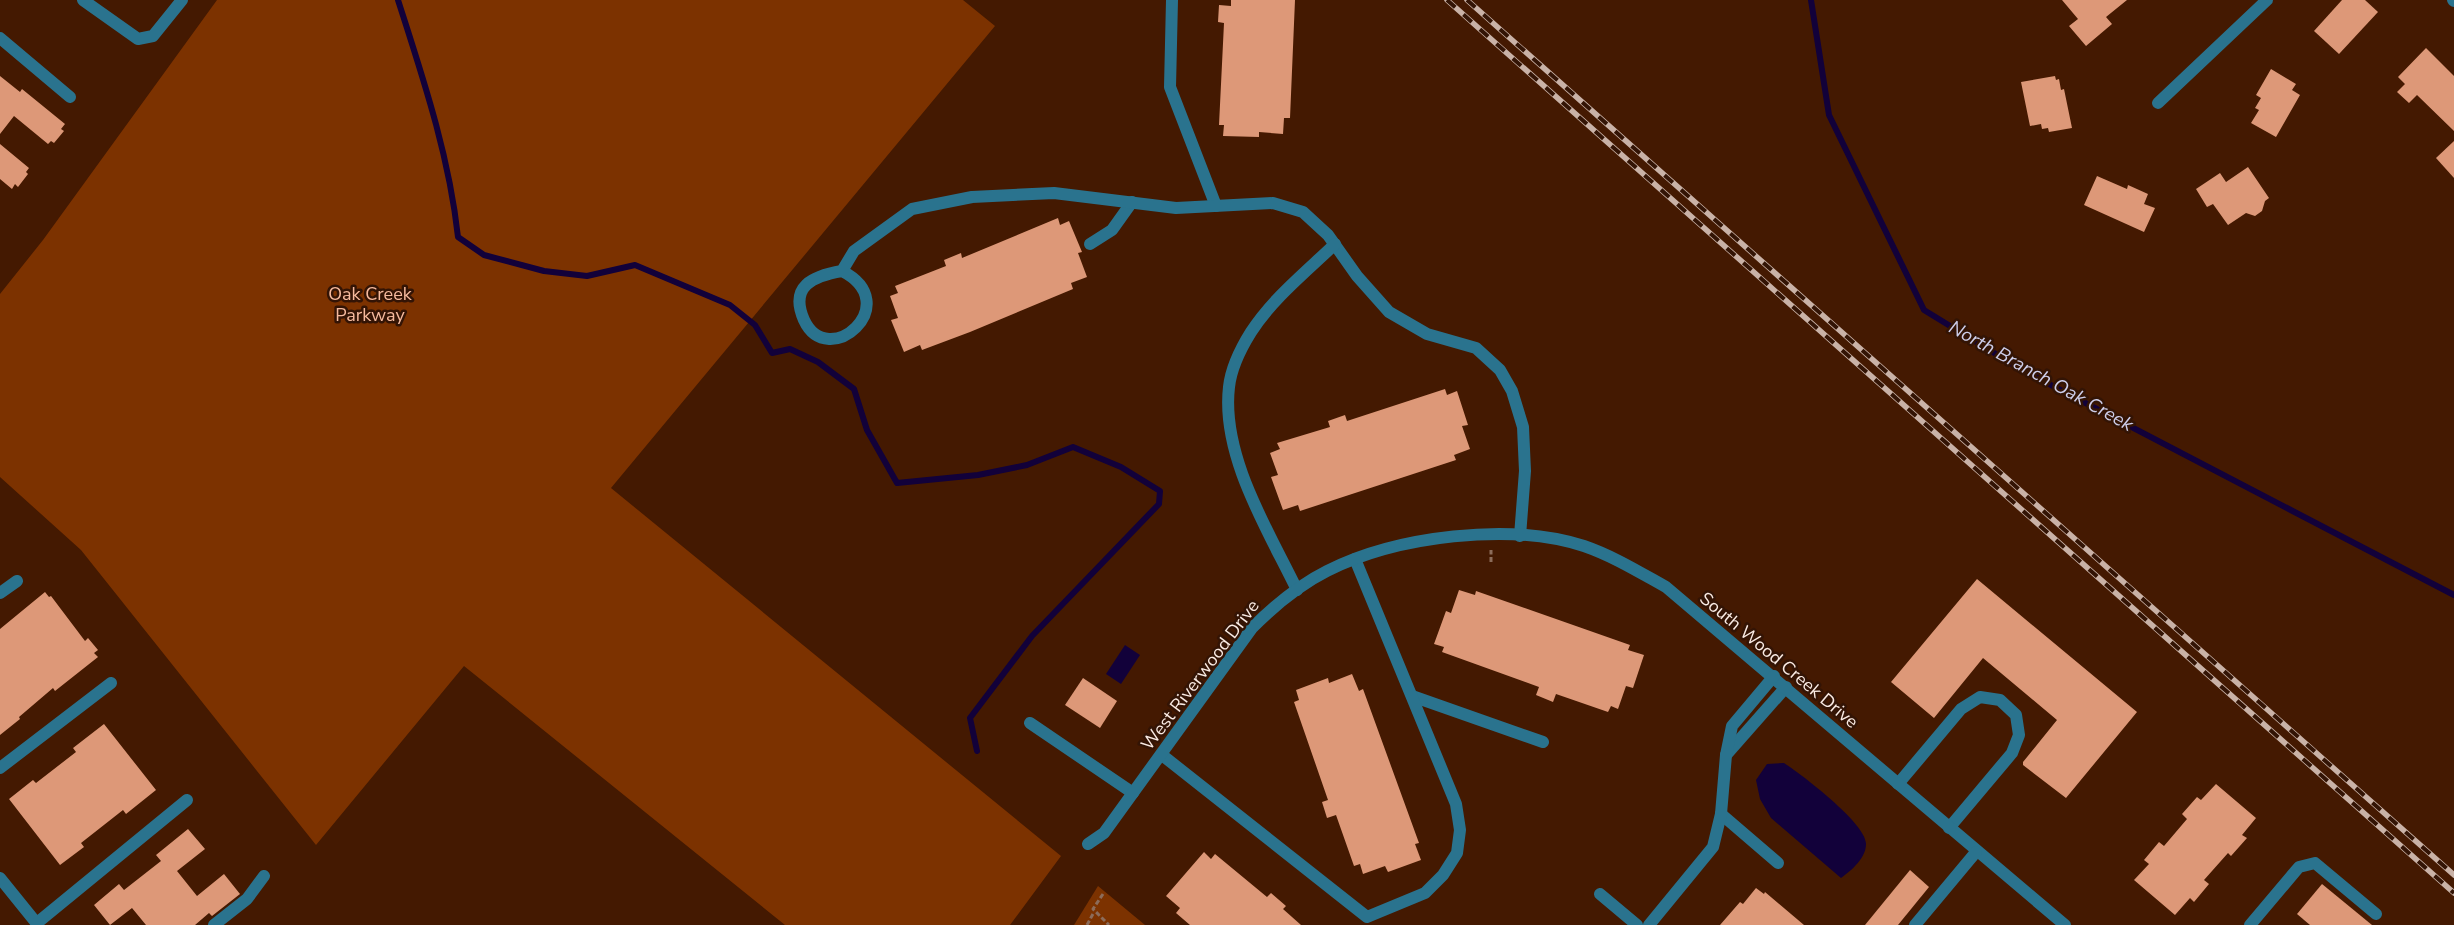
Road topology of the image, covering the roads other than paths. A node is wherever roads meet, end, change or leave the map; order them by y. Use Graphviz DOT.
graph roads {
  1 [pos="83,0"];
  2 [pos="182,0"];
  3 [pos="1172,0"];
  4 [pos="2267,0"];
  5 [pos="0,38"];
  6 [pos="70,97"];
  7 [pos="2158,103"];
  8 [pos="1132,202"];
  9 [pos="1216,206"];
  10 [pos="1090,244"];
  11 [pos="1335,244"];
  12 [pos="842,271"];
  13 [pos="1520,536"];
  14 [pos="1422,541"];
  15 [pos="1355,559"];
  16 [pos="16,581"];
  17 [pos="1297,590"];
  18 [pos="0,593"];
  19 [pos="1774,676"];
  20 [pos="111,683"];
  21 [pos="1786,688"];
  22 [pos="1412,696"];
  23 [pos="1030,723"];
  24 [pos="1543,742"];
  25 [pos="1162,755"];
  26 [pos="1726,756"];
  27 [pos="0,768"];
  28 [pos="1898,784"];
  29 [pos="1134,793"];
  30 [pos="186,800"];
  31 [pos="1720,814"];
  32 [pos="1949,828"];
  33 [pos="1088,844"];
  34 [pos="1976,852"];
  35 [pos="1778,863"];
  36 [pos="264,876"];
  37 [pos="0,878"];
  38 [pos="1600,894"];
  39 [pos="2376,914"];
  40 [pos="1372,921"];
  41 [pos="38,924"];
  42 [pos="214,925"];
  43 [pos="1637,925"];
  44 [pos="1649,925"];
  45 [pos="1915,925"];
  46 [pos="2065,925"];
  47 [pos="2250,925"];
  1 -- 2 [label="street"];
  3 -- 9 [label="street"];
  4 -- 7 [label="street"];
  5 -- 6 [label="street"];
  8 -- 9 [label="street"];
  8 -- 10 [label="street"];
  8 -- 12 [label="street"];
  9 -- 11 [label="street"];
  11 -- 13 [label="street"];
  11 -- 17 [label="street"];
  12 -- 12 [label="street"];
  13 -- 14 [label="street, South Wood Creek Drive"];
  13 -- 19 [label="street, South Wood Creek Drive"];
  14 -- 15 [label="street, West Riverwood Drive"];
  15 -- 17 [label="street, West Riverwood Drive"];
  15 -- 22 [label="street"];
  16 -- 18 [label="street"];
  17 -- 25 [label="street, West Riverwood Drive"];
  19 -- 21 [label="street, South Wood Creek Drive"];
  19 -- 26 [label="street"];
  20 -- 27 [label="street"];
  21 -- 26 [label="street"];
  21 -- 28 [label="street, South Wood Creek Drive"];
  22 -- 24 [label="street"];
  22 -- 40 [label="street"];
  23 -- 29 [label="street"];
  25 -- 29 [label="street, West Riverwood Drive"];
  25 -- 40 [label="street"];
  26 -- 31 [label="street"];
  28 -- 32 [label="street, South Wood Creek Drive"];
  28 -- 32 [label="street"];
  29 -- 33 [label="street, West Riverwood Drive"];
  30 -- 41 [label="street"];
  31 -- 35 [label="street"];
  31 -- 44 [label="street"];
  32 -- 34 [label="street, South Wood Creek Drive"];
  34 -- 45 [label="street"];
  34 -- 46 [label="street, South Wood Creek Drive"];
  36 -- 42 [label="street"];
  37 -- 41 [label="street"];
  38 -- 43 [label="street"];
  39 -- 47 [label="street"];
}
